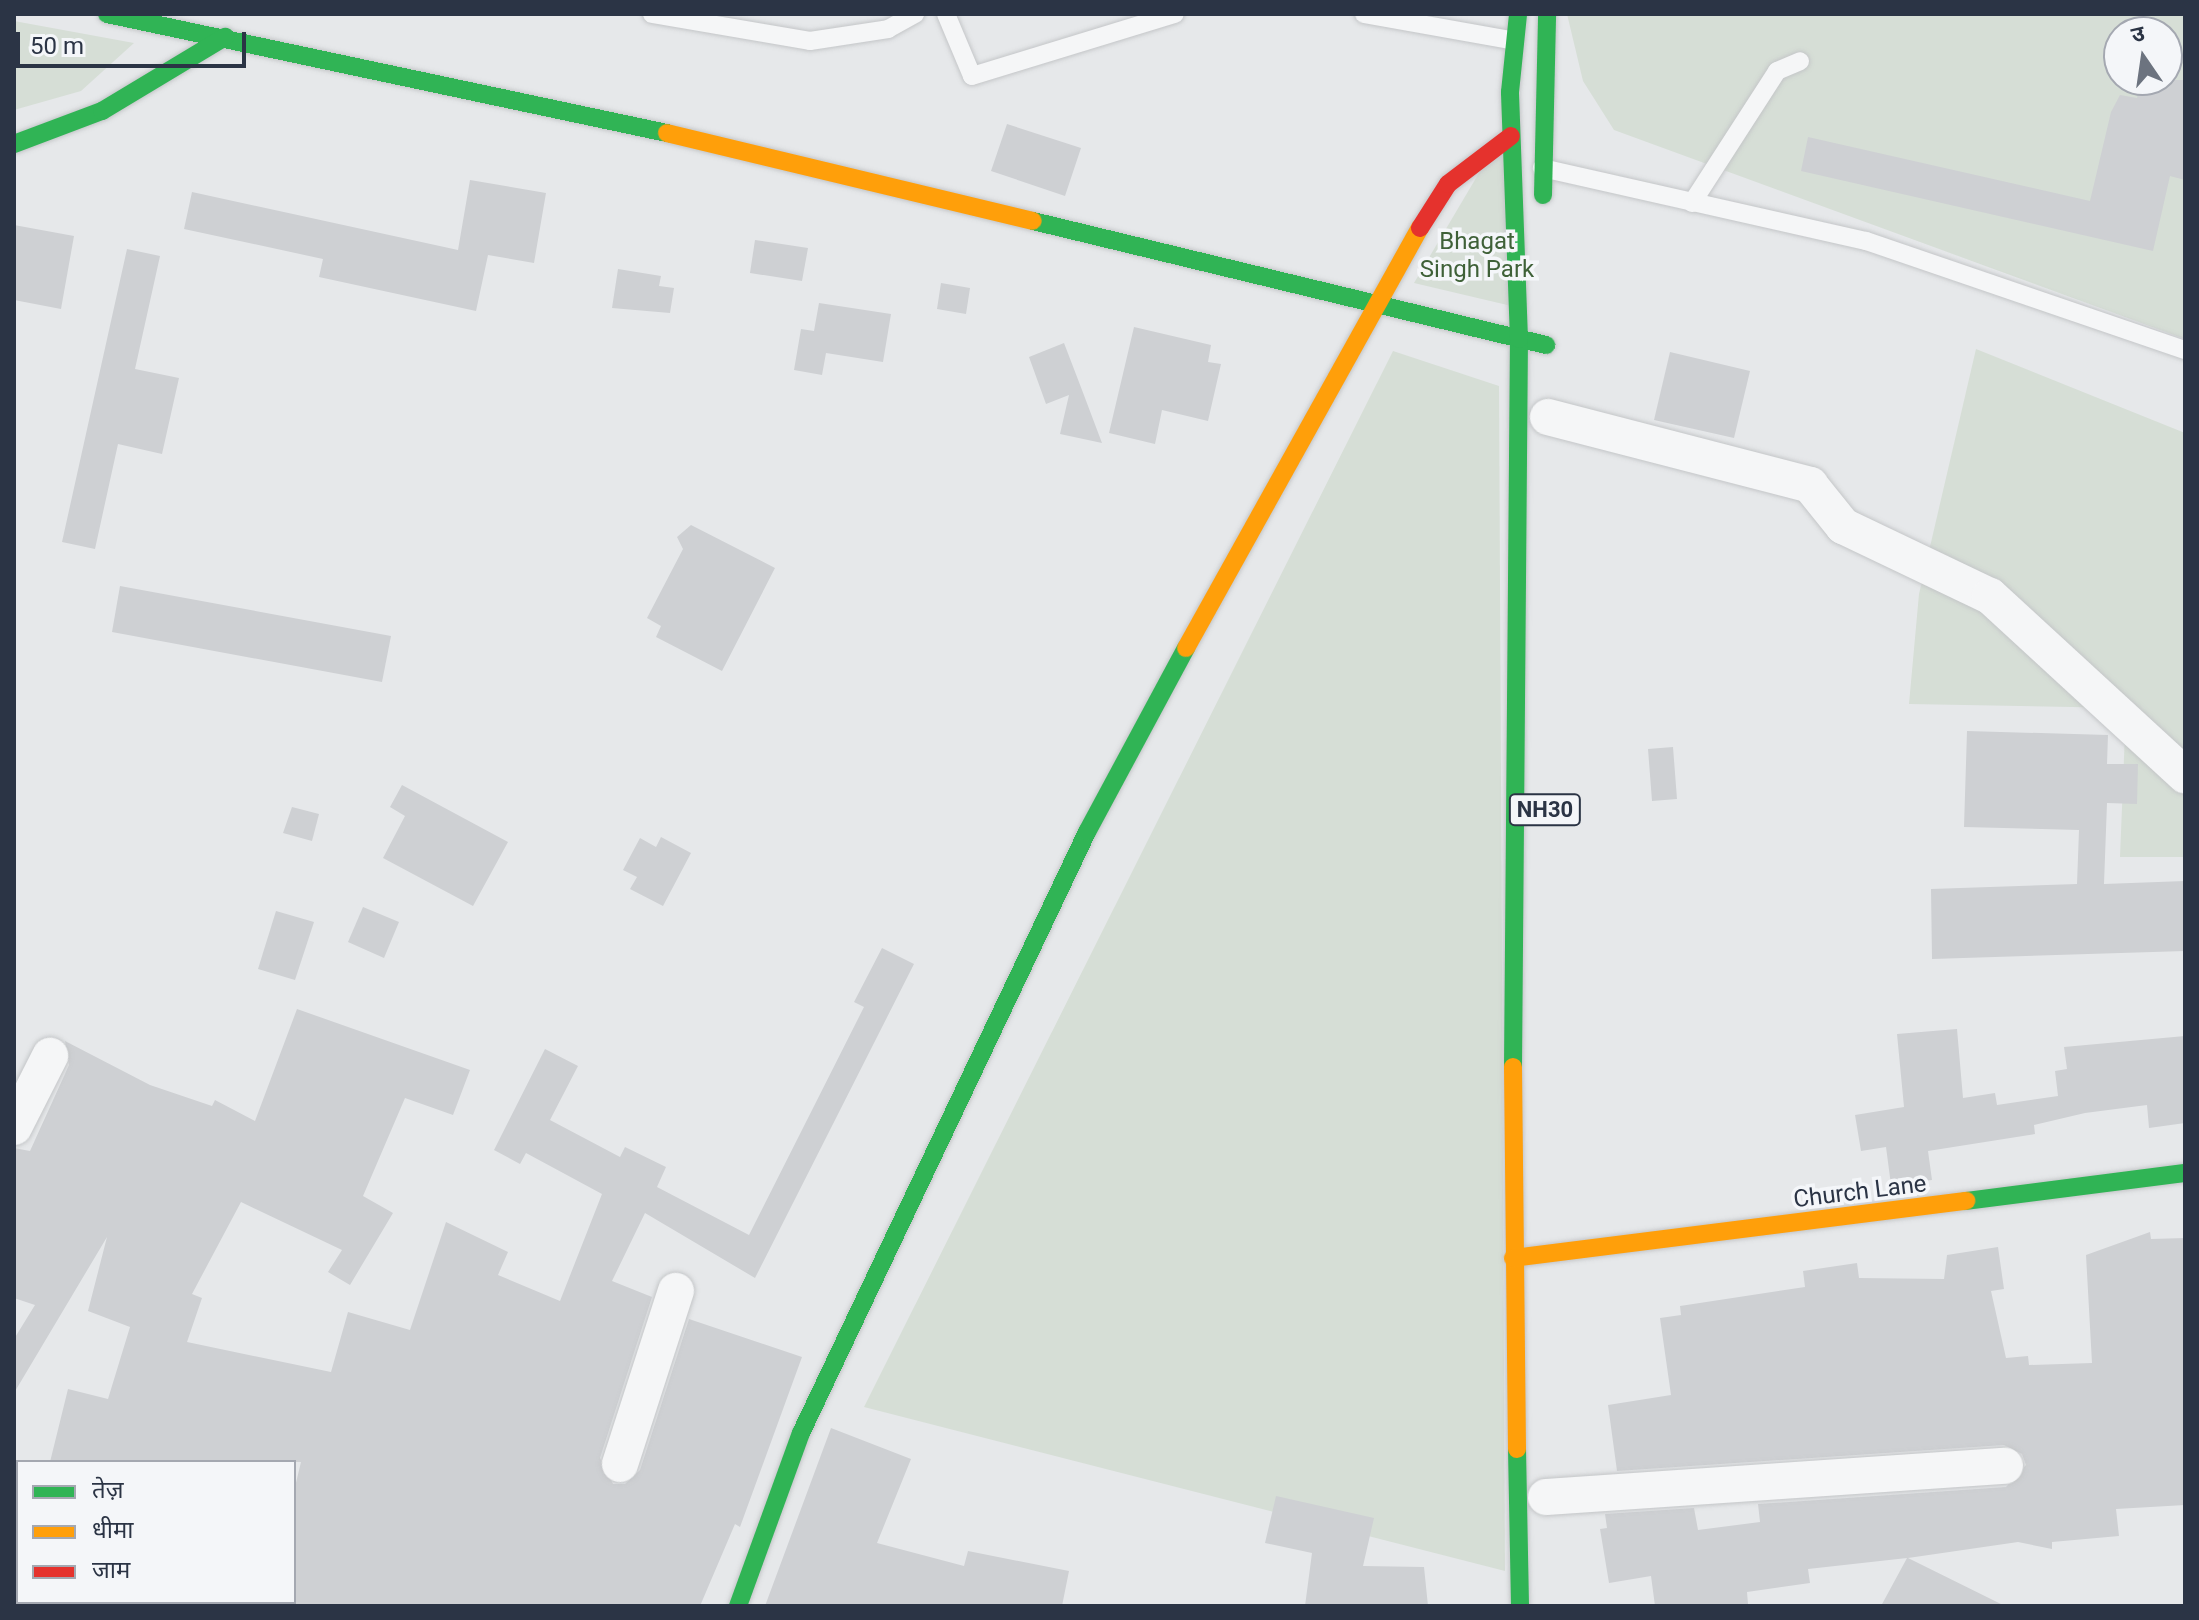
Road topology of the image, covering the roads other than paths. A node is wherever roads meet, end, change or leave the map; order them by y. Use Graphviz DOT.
graph roads {
  1 [pos="107,14"];
  2 [pos="652,14"];
  3 [pos="915,14"];
  4 [pos="946,14"];
  5 [pos="1175,14"];
  6 [pos="1364,14"];
  7 [pos="1518,14"];
  8 [pos="1547,14"];
  9 [pos="225,37"];
  10 [pos="1515,41"];
  11 [pos="1800,61"];
  12 [pos="1511,136"];
  13 [pos="14,144"];
  14 [pos="1542,168"];
  15 [pos="1692,203"];
  16 [pos="1543,212"];
  17 [pos="1372,304"];
  18 [pos="1545,316"];
  19 [pos="1519,339"];
  20 [pos="1546,345"];
  21 [pos="2185,350"];
  22 [pos="1548,403"];
  23 [pos="2185,775"];
  24 [pos="50,1056"];
  25 [pos="14,1127"];
  26 [pos="2185,1173"];
  27 [pos="1541,1226"];
  28 [pos="1513,1258"];
  29 [pos="1541,1266"];
  30 [pos="676,1291"];
  31 [pos="620,1464"];
  32 [pos="2005,1466"];
  33 [pos="1546,1497"];
  34 [pos="738,1606"];
  35 [pos="1520,1606"];
  1 -- 9 [label="main road"];
  2 -- 3 [label="lane"];
  4 -- 5 [label="lane"];
  6 -- 10 [label="lane"];
  7 -- 10 [label="main road"];
  8 -- 14 [label="main road"];
  9 -- 13 [label="main road"];
  9 -- 17 [label="main road"];
  10 -- 12 [label="main road"];
  11 -- 15 [label="lane"];
  12 -- 17 [label="main road"];
  12 -- 19 [label="main road"];
  14 -- 15 [label="lane"];
  14 -- 16 [label="main road"];
  15 -- 21 [label="lane"];
  17 -- 19 [label="main road"];
  17 -- 34 [label="main road"];
  18 -- 20 [label="main road"];
  19 -- 20 [label="main road"];
  19 -- 28 [label="main road"];
  20 -- 22 [label="main road"];
  22 -- 23 [label="street"];
  24 -- 25 [label="street"];
  26 -- 29 [label="main road, Church Lane"];
  27 -- 29 [label="main road"];
  28 -- 29 [label="main road, Church Lane"];
  28 -- 35 [label="main road"];
  30 -- 31 [label="street"];
  32 -- 33 [label="street"];
}
